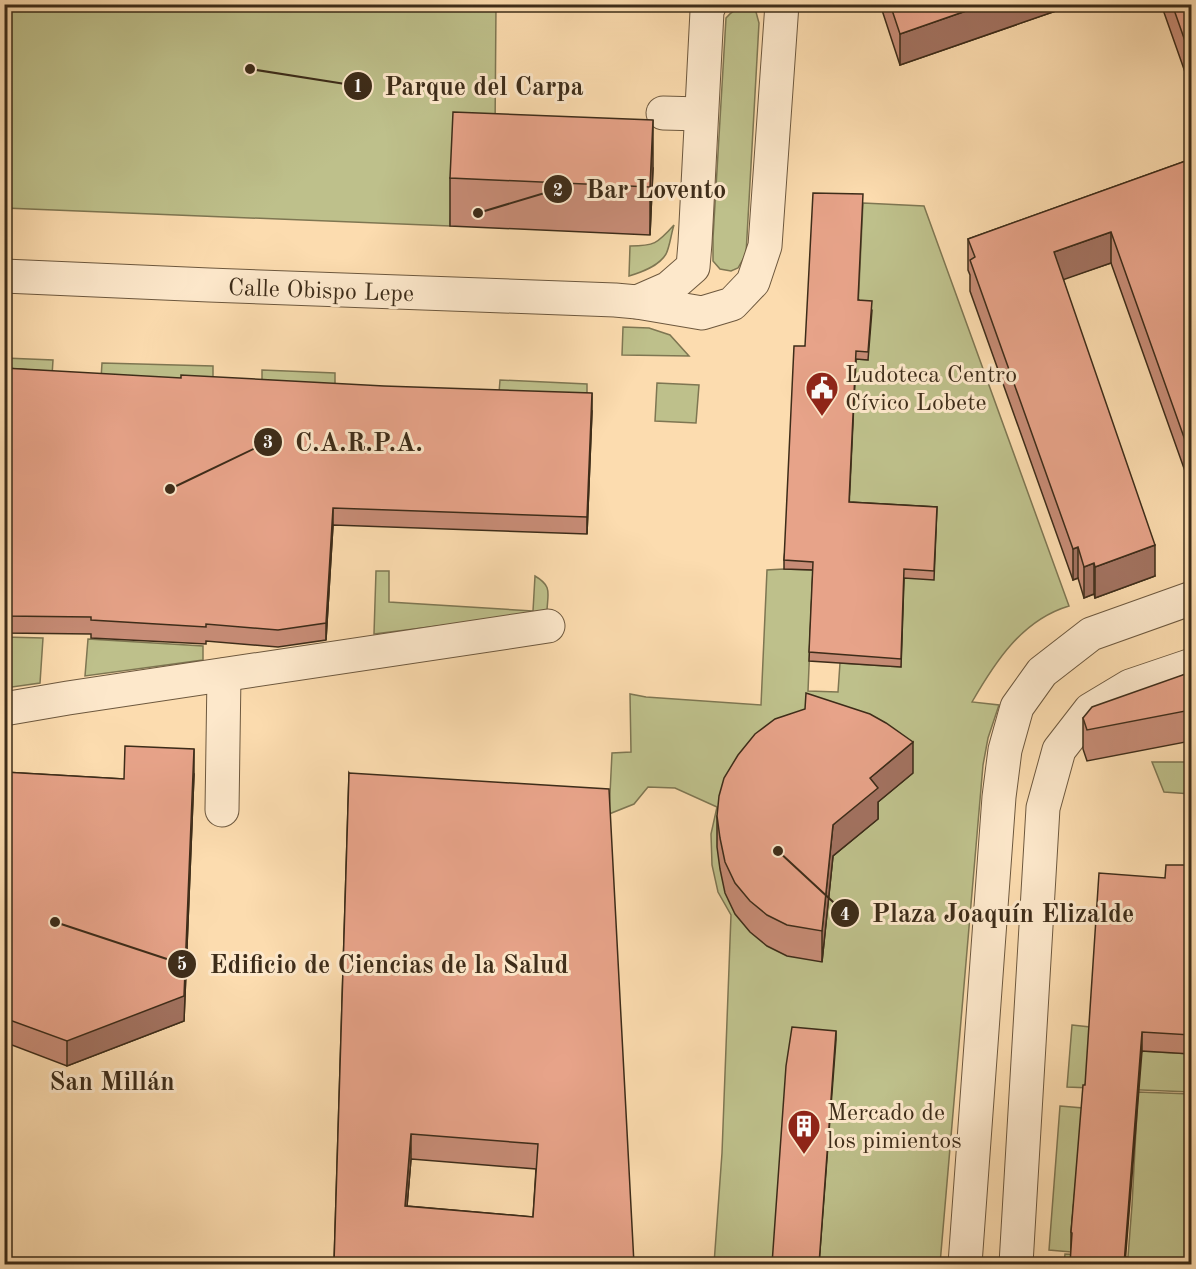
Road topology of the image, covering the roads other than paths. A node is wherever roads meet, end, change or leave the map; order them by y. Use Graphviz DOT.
graph roads {
  1 [pos="710,4"];
  2 [pos="782,4"];
  3 [pos="663,112"];
  4 [pos="701,114"];
  5 [pos="4,276"];
  6 [pos="637,302"];
  7 [pos="1191,598"];
  8 [pos="548,626"];
  9 [pos="1191,665"];
  10 [pos="224,675"];
  11 [pos="4,709"];
  12 [pos="222,810"];
  13 [pos="965,1264"];
  14 [pos="1017,1264"];
  1 -- 4 [label="street, Calle Obispo Lepe"];
  2 -- 6 [label="street, Calle Obispo Lepe"];
  3 -- 4 [label="street"];
  4 -- 6 [label="street, Calle Obispo Lepe"];
  5 -- 6 [label="street, Calle Obispo Lepe"];
  7 -- 13 [label="street"];
  8 -- 10 [label="street"];
  9 -- 14 [label="street"];
  10 -- 11 [label="street"];
  10 -- 12 [label="street"];
}
